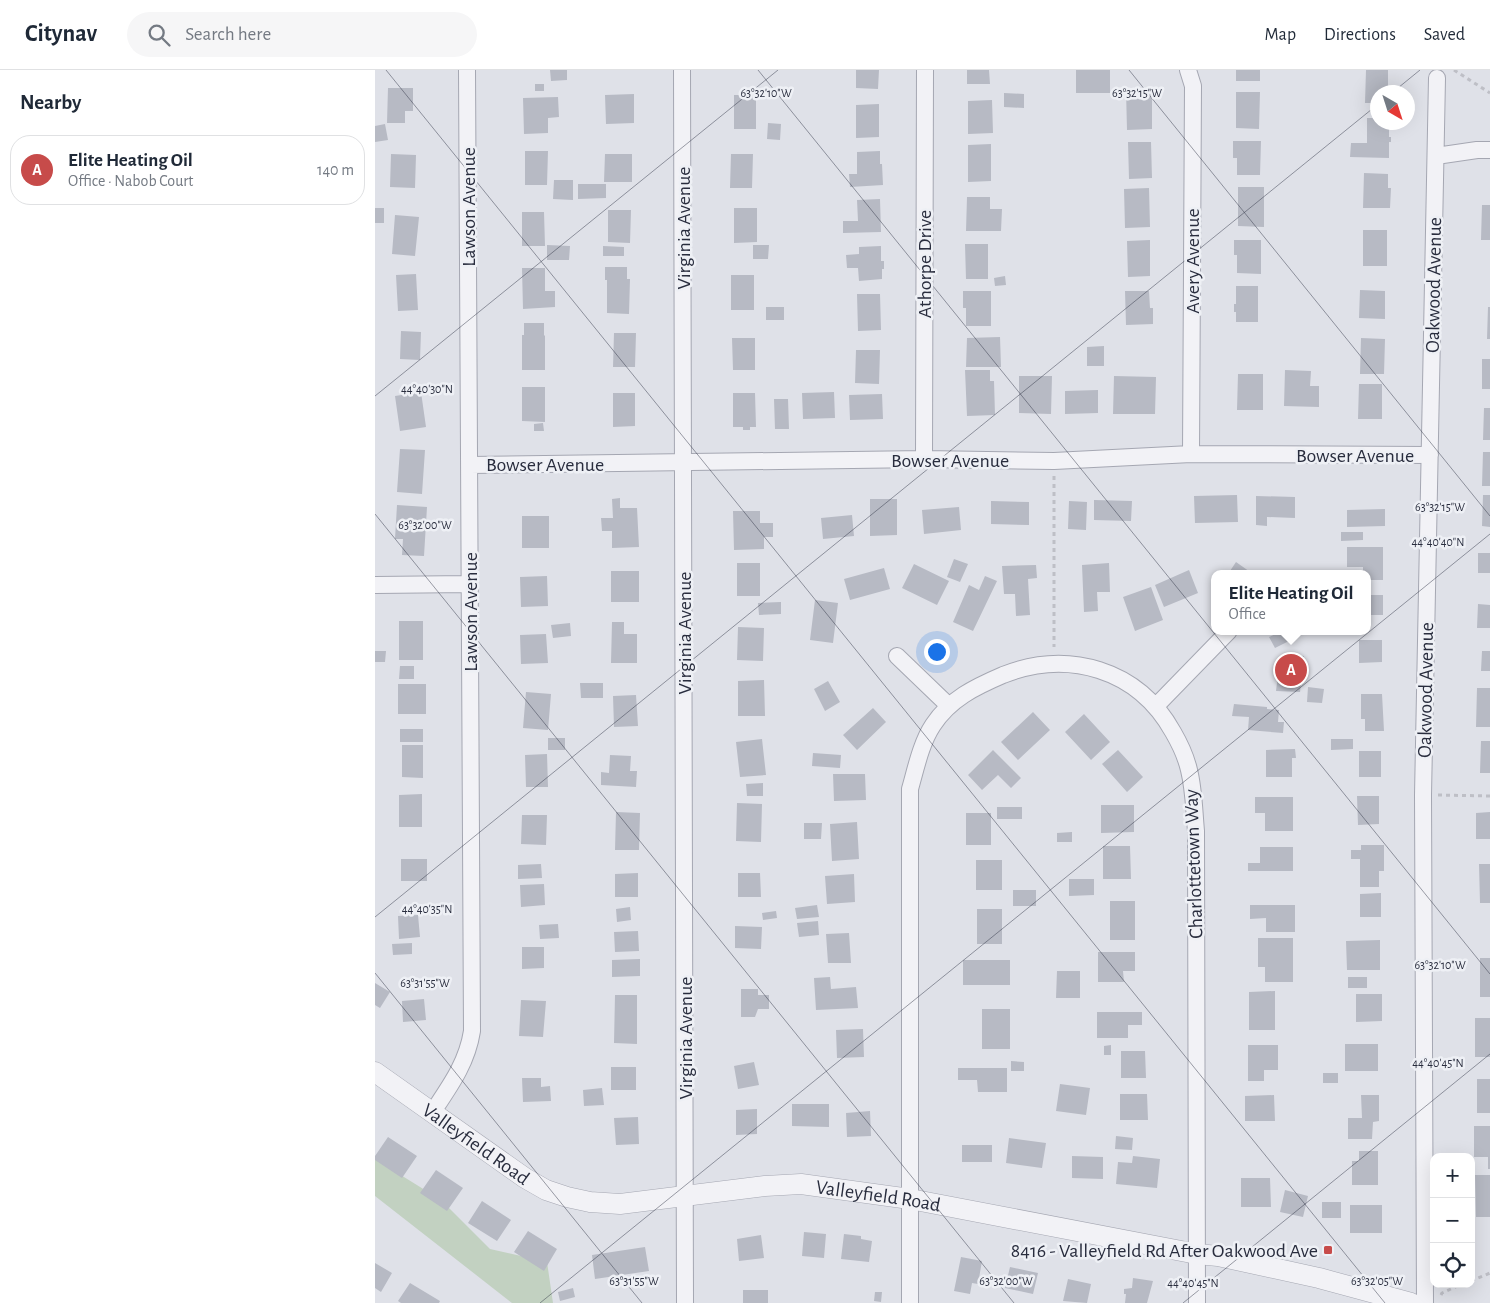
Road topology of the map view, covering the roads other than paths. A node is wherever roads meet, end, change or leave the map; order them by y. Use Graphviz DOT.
graph roads {
  1 [pos="467,70"];
  2 [pos="682,70"];
  3 [pos="925,70"];
  4 [pos="1188,70"];
  5 [pos="1437,78"];
  6 [pos="1490,150"];
  7 [pos="1435,156"];
  8 [pos="1191,454"];
  9 [pos="1430,455"];
  10 [pos="924,458"];
  11 [pos="684,463"];
  12 [pos="470,465"];
  13 [pos="469,584"];
  14 [pos="375,585"];
  15 [pos="1225,635"];
  16 [pos="897,656"];
  17 [pos="948,705"];
  18 [pos="1156,706"];
  19 [pos="375,1072"];
  20 [pos="432,1113"];
  21 [pos="686,1196"];
  22 [pos="910,1199"];
  23 [pos="1197,1254"];
  24 [pos="1432,1300"];
  25 [pos="685,1303"];
  26 [pos="910,1303"];
  27 [pos="1197,1303"];
  28 [pos="1411,1303"];
  1 -- 12 [label="street, Lawson Avenue"];
  2 -- 11 [label="street, Virginia Avenue"];
  3 -- 10 [label="street, Athorpe Drive"];
  4 -- 8 [label="street, Avery Avenue"];
  5 -- 7 [label="street, Oakwood Avenue"];
  6 -- 7 [label="street"];
  7 -- 9 [label="street, Oakwood Avenue"];
  8 -- 9 [label="street, Bowser Avenue"];
  8 -- 10 [label="street, Bowser Avenue"];
  9 -- 24 [label="street, Oakwood Avenue"];
  10 -- 11 [label="street, Bowser Avenue"];
  11 -- 12 [label="street, Bowser Avenue"];
  11 -- 21 [label="street, Virginia Avenue"];
  12 -- 13 [label="street, Lawson Avenue"];
  13 -- 14 [label="street"];
  13 -- 20 [label="street, Lawson Avenue"];
  15 -- 18 [label="street"];
  16 -- 17 [label="street"];
  17 -- 18 [label="street, Charlottetown Way"];
  17 -- 22 [label="street, Charlottetown Way"];
  18 -- 23 [label="street, Charlottetown Way"];
  19 -- 20 [label="street, Valleyfield Road"];
  20 -- 21 [label="street, Valleyfield Road"];
  21 -- 22 [label="street, Valleyfield Road"];
  21 -- 25 [label="street, Virginia Avenue"];
  22 -- 23 [label="street, Valleyfield Road"];
  22 -- 26 [label="street, Charlottetown Way"];
  23 -- 27 [label="street, Charlottetown Way"];
  23 -- 28 [label="street, Valleyfield Road"];
}
